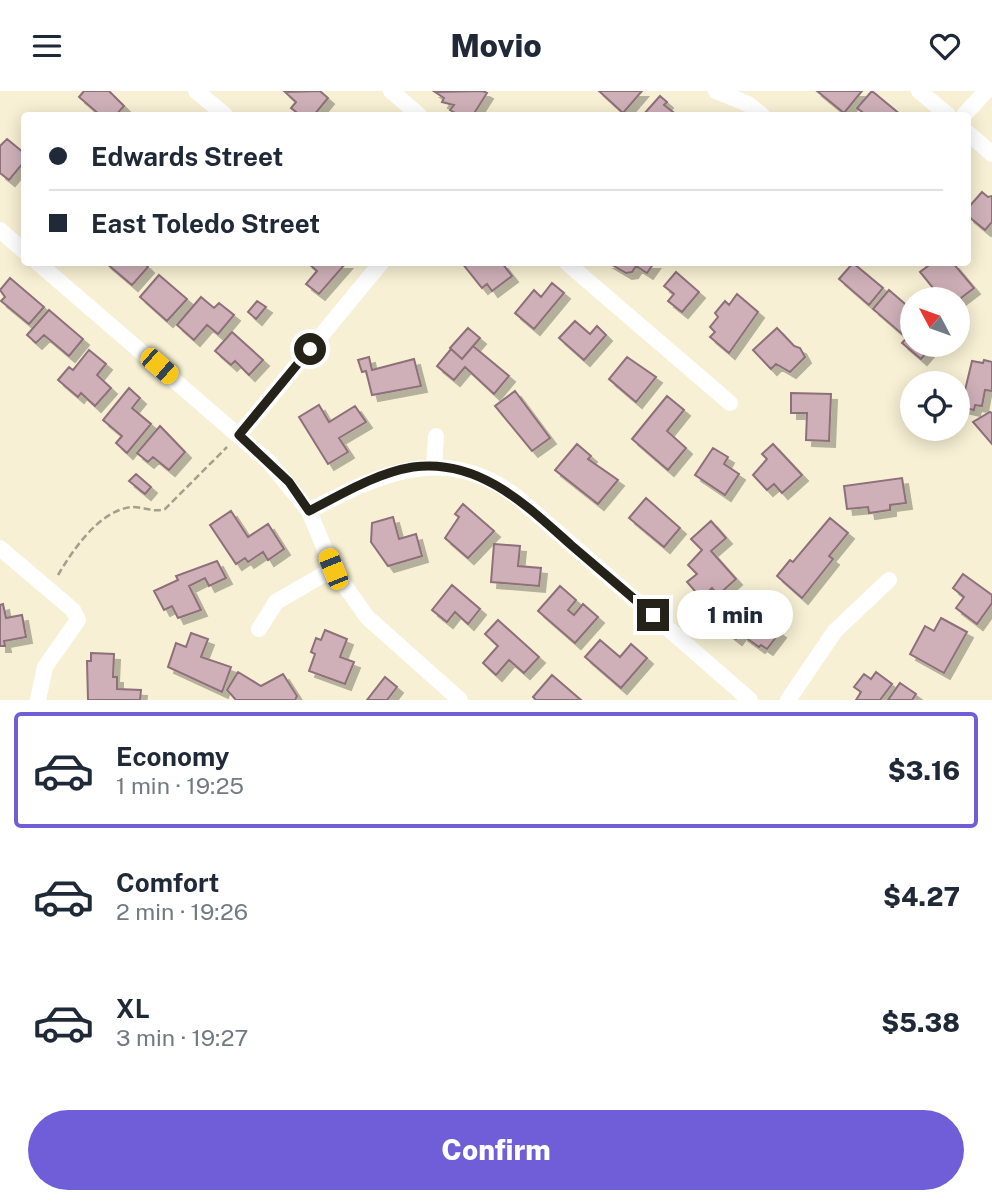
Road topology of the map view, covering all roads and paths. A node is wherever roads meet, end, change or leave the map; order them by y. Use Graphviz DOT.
graph roads {
  1 [pos="196,91"];
  2 [pos="391,91"];
  3 [pos="716,91"];
  4 [pos="919,91"];
  5 [pos="986,91"];
  6 [pos="221,112"];
  7 [pos="416,112"];
  8 [pos="758,112"];
  9 [pos="944,112"];
  10 [pos="967,112"];
  11 [pos="971,141"];
  12 [pos="992,154"];
  13 [pos="0,230"];
  14 [pos="21,248"];
  15 [pos="42,266"];
  16 [pos="379,266"];
  17 [pos="570,266"];
  18 [pos="730,403"];
  19 [pos="239,435"];
  20 [pos="436,436"];
  21 [pos="434,466"];
  22 [pos="309,511"];
  23 [pos="0,548"];
  24 [pos="333,569"];
  25 [pos="889,580"];
  26 [pos="48,589"];
  27 [pos="259,629"];
  28 [pos="38,700"];
  29 [pos="460,700"];
  30 [pos="750,700"];
  31 [pos="788,700"];
  1 -- 6 [label="street"];
  2 -- 7 [label="street"];
  3 -- 8 [label="street"];
  4 -- 9 [label="street"];
  5 -- 10 [label="street"];
  11 -- 12 [label="street"];
  13 -- 14 [label="street"];
  15 -- 19 [label="street"];
  16 -- 19 [label="street"];
  17 -- 18 [label="street"];
  19 -- 22 [label="street"];
  19 -- 26 [label="path"];
  20 -- 21 [label="street"];
  21 -- 22 [label="street"];
  21 -- 30 [label="street"];
  22 -- 24 [label="street"];
  23 -- 26 [label="street"];
  24 -- 27 [label="street"];
  24 -- 29 [label="street"];
  25 -- 31 [label="street"];
  26 -- 28 [label="street"];
}
